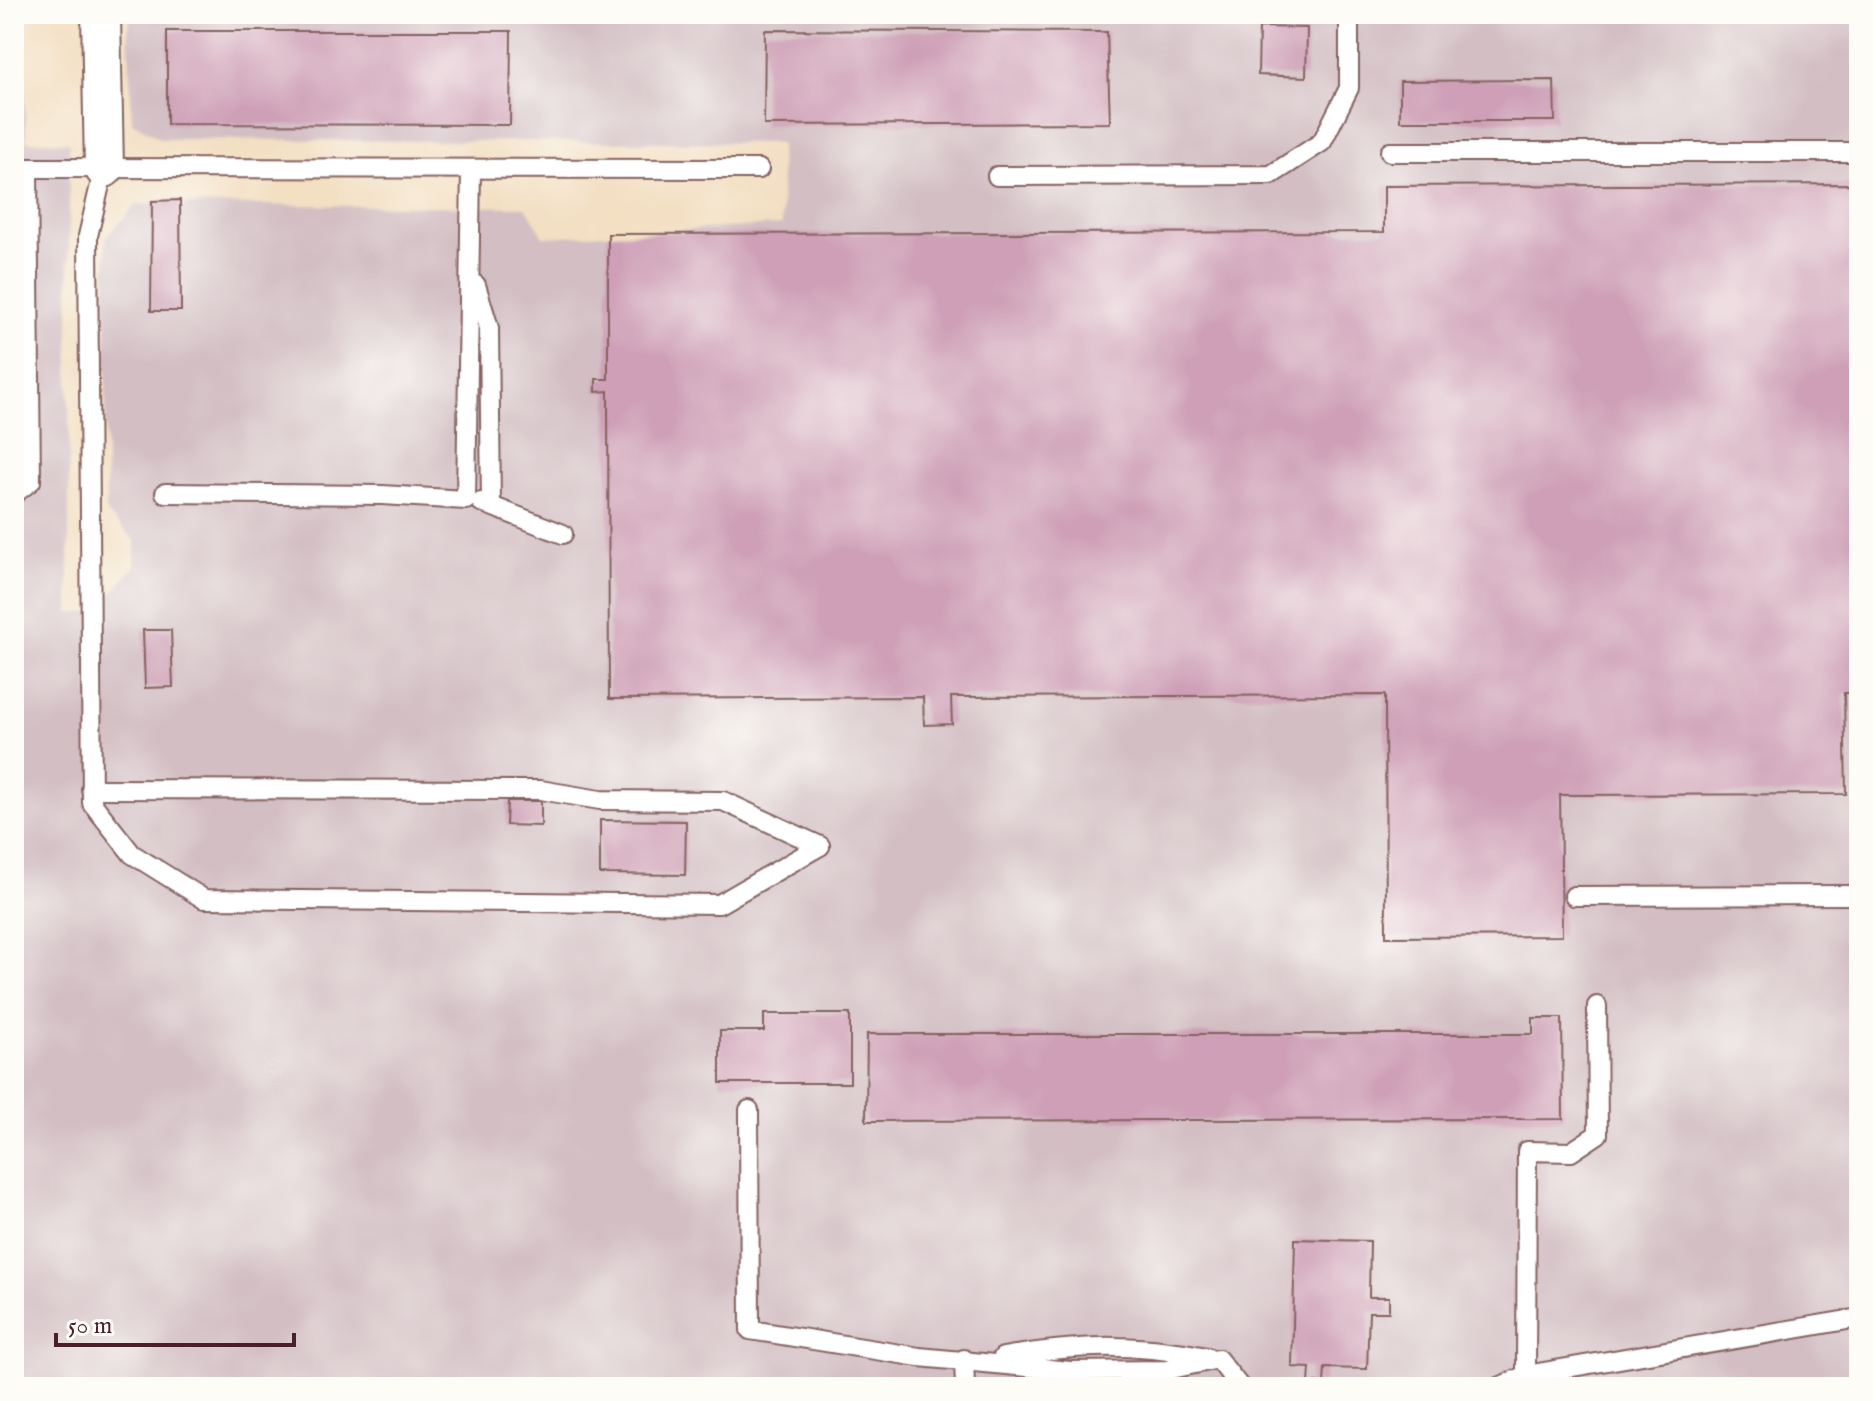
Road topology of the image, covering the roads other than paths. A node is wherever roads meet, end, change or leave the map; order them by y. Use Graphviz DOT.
graph roads {
  1 [pos="101,14"];
  2 [pos="1349,14"];
  3 [pos="1390,152"];
  4 [pos="1859,152"];
  5 [pos="21,168"];
  6 [pos="104,168"];
  7 [pos="471,169"];
  8 [pos="759,169"];
  9 [pos="997,176"];
  10 [pos="471,269"];
  11 [pos="165,493"];
  12 [pos="14,494"];
  13 [pos="466,500"];
  14 [pos="491,504"];
  15 [pos="563,534"];
  16 [pos="91,789"];
  17 [pos="1859,895"];
  18 [pos="1574,896"];
  19 [pos="1597,1006"];
  20 [pos="749,1110"];
  21 [pos="1859,1318"];
  22 [pos="964,1359"];
  23 [pos="1526,1375"];
  24 [pos="965,1387"];
  25 [pos="1240,1387"];
  26 [pos="1499,1387"];
  1 -- 6 [label="street"];
  2 -- 9 [label="lane"];
  3 -- 4 [label="lane"];
  5 -- 6 [label="lane"];
  5 -- 12 [label="lane"];
  6 -- 7 [label="lane"];
  6 -- 16 [label="lane"];
  7 -- 8 [label="lane"];
  7 -- 10 [label="lane"];
  10 -- 13 [label="lane"];
  10 -- 14 [label="lane"];
  11 -- 13 [label="lane"];
  13 -- 14 [label="lane"];
  14 -- 15 [label="lane"];
  16 -- 16 [label="lane"];
  17 -- 18 [label="lane"];
  19 -- 23 [label="lane"];
  20 -- 22 [label="lane"];
  21 -- 23 [label="lane"];
  22 -- 24 [label="lane"];
  22 -- 25 [label="lane"];
  23 -- 26 [label="lane"];
}
